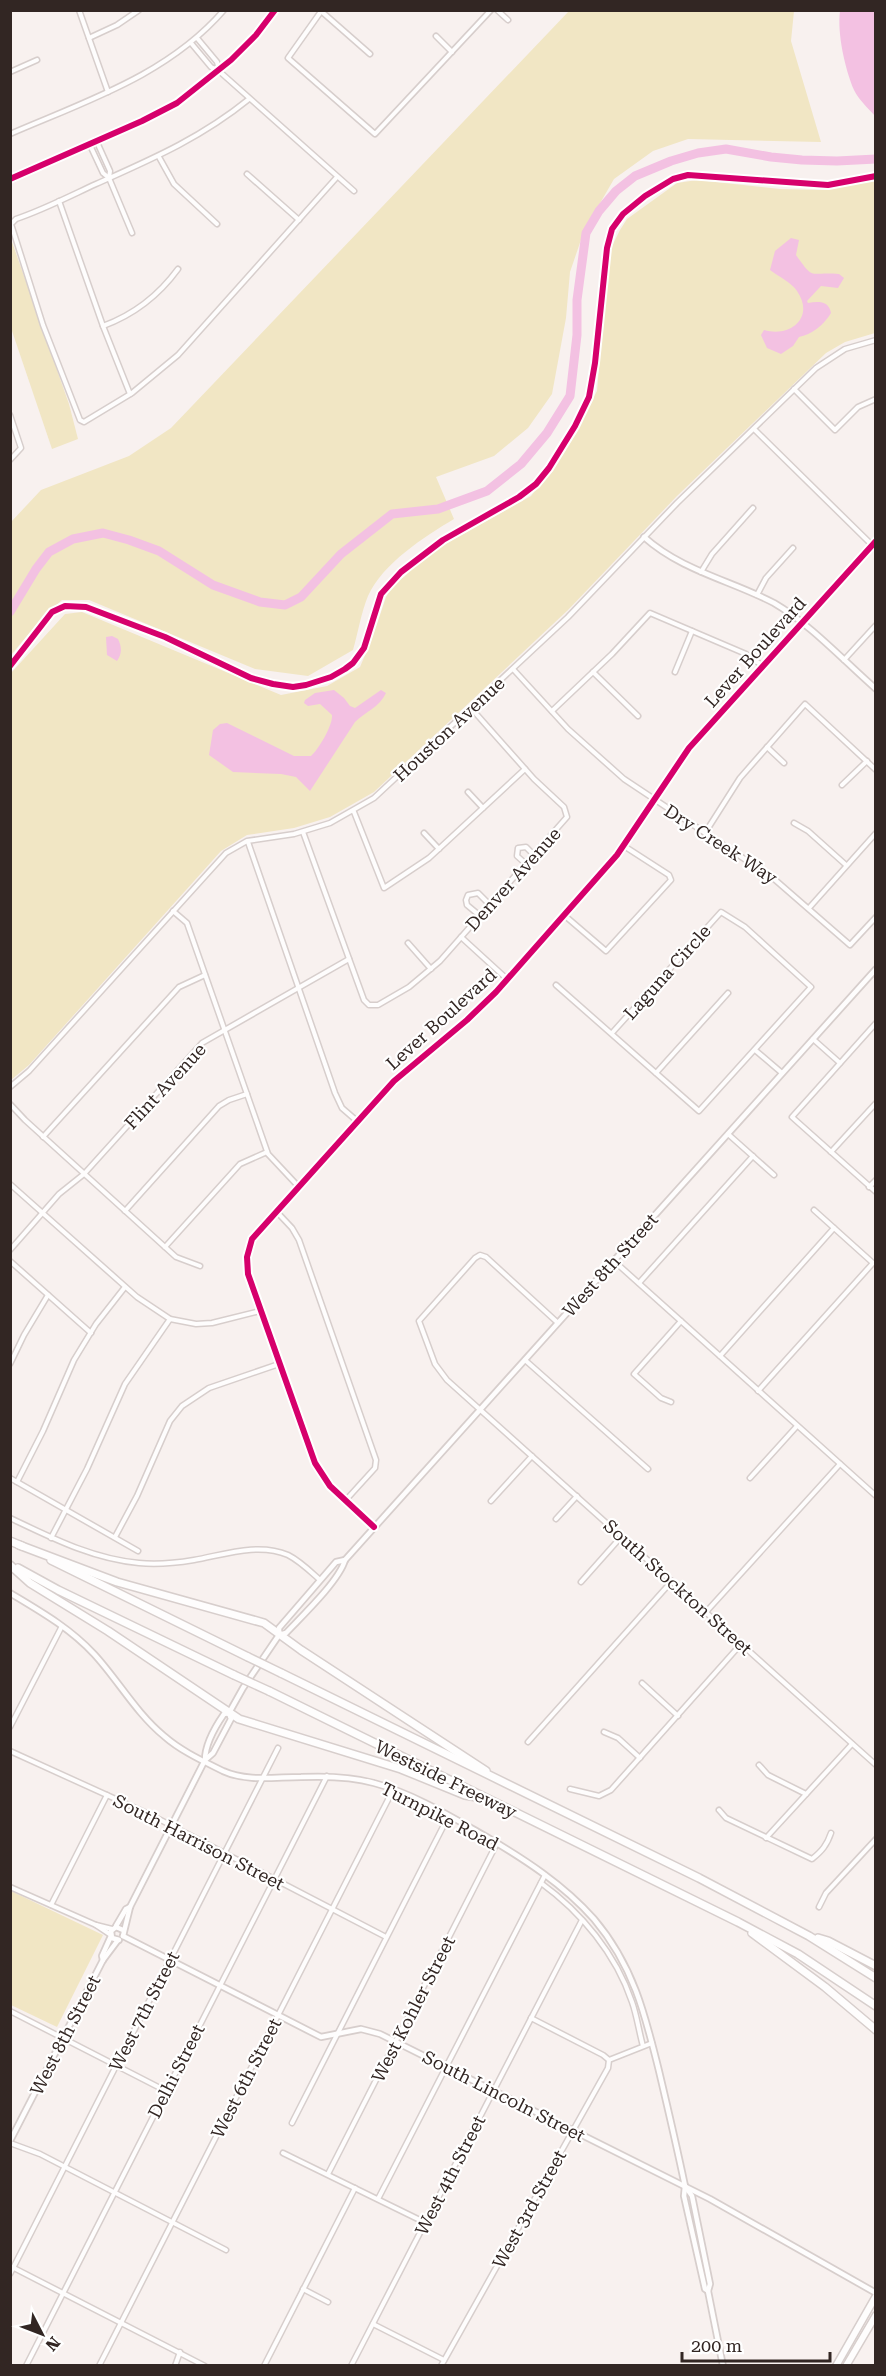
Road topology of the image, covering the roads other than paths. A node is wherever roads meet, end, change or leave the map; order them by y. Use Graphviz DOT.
graph roads {
  1 [pos="79,10"];
  2 [pos="139,10"];
  3 [pos="224,10"];
  4 [pos="275,10"];
  5 [pos="491,10"];
  6 [pos="497,10"];
  7 [pos="321,11"];
  8 [pos="508,20"];
  9 [pos="436,36"];
  10 [pos="89,38"];
  11 [pos="197,38"];
  12 [pos="191,43"];
  13 [pos="452,52"];
  14 [pos="370,54"];
  15 [pos="37,60"];
  16 [pos="219,71"];
  17 [pos="10,72"];
  18 [pos="108,92"];
  19 [pos="249,99"];
  20 [pos="10,134"];
  21 [pos="96,140"];
  22 [pos="89,143"];
  23 [pos="159,157"];
  24 [pos="247,174"];
  25 [pos="876,176"];
  26 [pos="337,177"];
  27 [pos="109,178"];
  28 [pos="10,179"];
  29 [pos="354,191"];
  30 [pos="59,201"];
  31 [pos="299,220"];
  32 [pos="11,224"];
  33 [pos="217,225"];
  34 [pos="132,233"];
  35 [pos="178,269"];
  36 [pos="103,326"];
  37 [pos="876,340"];
  38 [pos="794,389"];
  39 [pos="130,394"];
  40 [pos="876,399"];
  41 [pos="10,415"];
  42 [pos="754,429"];
  43 [pos="10,460"];
  44 [pos="753,508"];
  45 [pos="644,537"];
  46 [pos="874,543"];
  47 [pos="793,548"];
  48 [pos="701,573"];
  49 [pos="756,595"];
  50 [pos="801,623"];
  51 [pos="876,625"];
  52 [pos="692,631"];
  53 [pos="843,661"];
  54 [pos="10,666"];
  55 [pos="763,666"];
  56 [pos="513,669"];
  57 [pos="593,672"];
  58 [pos="675,672"];
  59 [pos="876,689"];
  60 [pos="471,708"];
  61 [pos="552,711"];
  62 [pos="638,716"];
  63 [pos="767,747"];
  64 [pos="867,761"];
  65 [pos="784,763"];
  66 [pos="525,769"];
  67 [pos="876,770"];
  68 [pos="842,785"];
  69 [pos="468,792"];
  70 [pos="654,800"];
  71 [pos="483,808"];
  72 [pos="354,812"];
  73 [pos="794,823"];
  74 [pos="303,832"];
  75 [pos="424,833"];
  76 [pos="705,833"];
  77 [pos="876,833"];
  78 [pos="248,842"];
  79 [pos="624,846"];
  80 [pos="440,849"];
  81 [pos="534,855"];
  82 [pos="526,864"];
  83 [pos="846,866"];
  84 [pos="489,904"];
  85 [pos="808,908"];
  86 [pos="173,910"];
  87 [pos="479,915"];
  88 [pos="564,915"];
  89 [pos="876,917"];
  90 [pos="461,937"];
  91 [pos="408,943"];
  92 [pos="349,959"];
  93 [pos="431,969"];
  94 [pos="876,969"];
  95 [pos="205,975"];
  96 [pos="507,979"];
  97 [pos="556,985"];
  98 [pos="298,988"];
  99 [pos="728,993"];
  100 [pos="876,1023"];
  101 [pos="225,1030"];
  102 [pos="612,1033"];
  103 [pos="813,1039"];
  104 [pos="755,1050"];
  105 [pos="840,1063"];
  106 [pos="656,1072"];
  107 [pos="782,1073"];
  108 [pos="10,1087"];
  109 [pos="247,1094"];
  110 [pos="876,1103"];
  111 [pos="10,1104"];
  112 [pos="357,1121"];
  113 [pos="728,1134"];
  114 [pos="43,1137"];
  115 [pos="267,1152"];
  116 [pos="831,1152"];
  117 [pos="753,1156"];
  118 [pos="84,1174"];
  119 [pos="774,1175"];
  120 [pos="876,1180"];
  121 [pos="10,1184"];
  122 [pos="298,1186"];
  123 [pos="869,1187"];
  124 [pos="876,1192"];
  125 [pos="814,1210"];
  126 [pos="125,1211"];
  127 [pos="276,1211"];
  128 [pos="42,1212"];
  129 [pos="834,1228"];
  130 [pos="165,1247"];
  131 [pos="10,1250"];
  132 [pos="10,1261"];
  133 [pos="614,1261"];
  134 [pos="200,1266"];
  135 [pos="639,1283"];
  136 [pos="126,1287"];
  137 [pos="48,1295"];
  138 [pos="260,1311"];
  139 [pos="170,1319"];
  140 [pos="681,1321"];
  141 [pos="558,1323"];
  142 [pos="90,1333"];
  143 [pos="720,1356"];
  144 [pos="525,1360"];
  145 [pos="10,1364"];
  146 [pos="279,1364"];
  147 [pos="758,1391"];
  148 [pos="671,1402"];
  149 [pos="480,1410"];
  150 [pos="797,1426"];
  151 [pos="532,1456"];
  152 [pos="840,1464"];
  153 [pos="648,1469"];
  154 [pos="10,1478"];
  155 [pos="750,1478"];
  156 [pos="17,1482"];
  157 [pos="577,1496"];
  158 [pos="876,1496"];
  159 [pos="345,1501"];
  160 [pos="491,1501"];
  161 [pos="66,1509"];
  162 [pos="10,1518"];
  163 [pos="556,1519"];
  164 [pos="374,1527"];
  165 [pos="115,1537"];
  166 [pos="621,1537"];
  167 [pos="51,1538"];
  168 [pos="10,1541"];
  169 [pos="19,1545"];
  170 [pos="138,1551"];
  171 [pos="345,1560"];
  172 [pos="10,1565"];
  173 [pos="338,1575"];
  174 [pos="320,1580"];
  175 [pos="672,1581"];
  176 [pos="581,1582"];
  177 [pos="10,1593"];
  178 [pos="315,1602"];
  179 [pos="706,1612"];
  180 [pos="62,1626"];
  181 [pos="279,1635"];
  182 [pos="741,1644"];
  183 [pos="642,1683"];
  184 [pos="229,1713"];
  185 [pos="678,1716"];
  186 [pos="10,1727"];
  187 [pos="604,1732"];
  188 [pos="528,1742"];
  189 [pos="852,1744"];
  190 [pos="278,1748"];
  191 [pos="10,1751"];
  192 [pos="640,1758"];
  193 [pos="205,1760"];
  194 [pos="759,1765"];
  195 [pos="876,1765"];
  196 [pos="327,1776"];
  197 [pos="492,1776"];
  198 [pos="263,1778"];
  199 [pos="570,1789"];
  200 [pos="393,1790"];
  201 [pos="807,1794"];
  202 [pos="107,1795"];
  203 [pos="485,1798"];
  204 [pos="719,1810"];
  205 [pos="448,1817"];
  206 [pos="171,1826"];
  207 [pos="831,1833"];
  208 [pos="766,1838"];
  209 [pos="876,1839"];
  210 [pos="498,1843"];
  211 [pos="224,1854"];
  212 [pos="545,1875"];
  213 [pos="274,1880"];
  214 [pos="541,1883"];
  215 [pos="10,1887"];
  216 [pos="51,1905"];
  217 [pos="130,1907"];
  218 [pos="819,1907"];
  219 [pos="332,1909"];
  220 [pos="582,1920"];
  221 [pos="738,1922"];
  222 [pos="112,1932"];
  223 [pos="121,1936"];
  224 [pos="809,1936"];
  225 [pos="386,1937"];
  226 [pos="103,1960"];
  227 [pos="170,1960"];
  228 [pos="876,1966"];
  229 [pos="876,1978"];
  230 [pos="220,1986"];
  231 [pos="876,2006"];
  232 [pos="10,2011"];
  233 [pos="278,2015"];
  234 [pos="531,2018"];
  235 [pos="876,2030"];
  236 [pos="337,2033"];
  237 [pos="63,2039"];
  238 [pos="396,2042"];
  239 [pos="652,2043"];
  240 [pos="643,2046"];
  241 [pos="609,2060"];
  242 [pos="116,2067"];
  243 [pos="446,2067"];
  244 [pos="166,2091"];
  245 [pos="493,2091"];
  246 [pos="292,2123"];
  247 [pos="572,2131"];
  248 [pos="10,2142"];
  249 [pos="283,2152"];
  250 [pos="65,2167"];
  251 [pos="328,2174"];
  252 [pos="685,2186"];
  253 [pos="356,2188"];
  254 [pos="114,2193"];
  255 [pos="378,2199"];
  256 [pos="172,2222"];
  257 [pos="426,2223"];
  258 [pos="226,2250"];
  259 [pos="12,2267"];
  260 [pos="10,2274"];
  261 [pos="303,2289"];
  262 [pos="708,2291"];
  263 [pos="63,2293"];
  264 [pos="876,2295"];
  265 [pos="328,2302"];
  266 [pos="876,2314"];
  267 [pos="121,2322"];
  268 [pos="373,2324"];
  269 [pos="849,2344"];
  270 [pos="180,2352"];
  271 [pos="444,2360"];
  272 [pos="26,2366"];
  273 [pos="99,2366"];
  274 [pos="175,2366"];
  275 [pos="205,2366"];
  276 [pos="264,2366"];
  277 [pos="351,2366"];
  278 [pos="441,2366"];
  279 [pos="723,2366"];
  280 [pos="836,2366"];
  281 [pos="844,2366"];
  1 -- 10 [label="street"];
  2 -- 10 [label="street"];
  3 -- 11 [label="street"];
  4 -- 16 [label="street"];
  5 -- 13 [label="street"];
  6 -- 8 [label="street"];
  7 -- 13 [label="street"];
  7 -- 14 [label="street"];
  9 -- 13 [label="street"];
  10 -- 18 [label="street"];
  11 -- 12 [label="street"];
  11 -- 16 [label="street"];
  12 -- 16 [label="street"];
  12 -- 18 [label="street"];
  15 -- 17 [label="street"];
  16 -- 19 [label="street"];
  16 -- 21 [label="street"];
  18 -- 20 [label="street"];
  19 -- 23 [label="street"];
  19 -- 26 [label="street"];
  21 -- 22 [label="street"];
  21 -- 27 [label="street"];
  22 -- 27 [label="street"];
  22 -- 28 [label="street"];
  23 -- 27 [label="street"];
  23 -- 33 [label="street"];
  24 -- 31 [label="street"];
  25 -- 54 [label="street"];
  26 -- 29 [label="street"];
  26 -- 31 [label="street"];
  27 -- 30 [label="street"];
  27 -- 34 [label="street"];
  30 -- 32 [label="street"];
  30 -- 36 [label="street"];
  31 -- 39 [label="street"];
  32 -- 39 [label="street"];
  35 -- 36 [label="street"];
  36 -- 39 [label="street"];
  37 -- 38 [label="street, Houston Avenue"];
  38 -- 40 [label="street"];
  38 -- 42 [label="street, Houston Avenue"];
  41 -- 43 [label="street"];
  42 -- 45 [label="street, Houston Avenue"];
  42 -- 46 [label="street"];
  44 -- 48 [label="street"];
  45 -- 48 [label="street"];
  45 -- 56 [label="street, Houston Avenue"];
  46 -- 50 [label="street, Lever Boulevard"];
  47 -- 49 [label="street"];
  48 -- 49 [label="street"];
  49 -- 50 [label="street"];
  50 -- 53 [label="street"];
  50 -- 55 [label="street, Lever Boulevard"];
  51 -- 53 [label="street"];
  52 -- 55 [label="street"];
  52 -- 57 [label="street"];
  52 -- 58 [label="street"];
  53 -- 59 [label="street"];
  55 -- 70 [label="street, Lever Boulevard"];
  56 -- 60 [label="street, Houston Avenue"];
  56 -- 61 [label="street, Dry Creek Way"];
  57 -- 61 [label="street"];
  57 -- 62 [label="street"];
  60 -- 66 [label="street, Denver Avenue"];
  60 -- 72 [label="street, Houston Avenue"];
  61 -- 70 [label="street, Dry Creek Way"];
  63 -- 64 [label="street"];
  63 -- 65 [label="street"];
  63 -- 76 [label="street"];
  64 -- 67 [label="street"];
  64 -- 68 [label="street"];
  66 -- 71 [label="street"];
  66 -- 81 [label="street, Denver Avenue"];
  69 -- 71 [label="street"];
  70 -- 76 [label="street, Dry Creek Way"];
  70 -- 79 [label="street, Lever Boulevard"];
  71 -- 80 [label="street"];
  72 -- 74 [label="street, Houston Avenue"];
  72 -- 80 [label="street"];
  73 -- 83 [label="street"];
  74 -- 78 [label="street, Houston Avenue"];
  74 -- 92 [label="street"];
  75 -- 80 [label="street"];
  76 -- 85 [label="street, Dry Creek Way"];
  77 -- 83 [label="street"];
  78 -- 86 [label="street, Houston Avenue"];
  78 -- 98 [label="street"];
  79 -- 88 [label="street, Lever Boulevard"];
  79 -- 88 [label="street"];
  81 -- 82 [label="street, Denver Avenue"];
  81 -- 82 [label="street"];
  82 -- 84 [label="street, Denver Avenue"];
  83 -- 85 [label="street"];
  84 -- 87 [label="street, Denver Avenue"];
  84 -- 87 [label="street"];
  85 -- 89 [label="street, Dry Creek Way"];
  86 -- 95 [label="street"];
  86 -- 108 [label="street, Houston Avenue"];
  87 -- 90 [label="street, Denver Avenue"];
  88 -- 96 [label="street, Lever Boulevard"];
  90 -- 93 [label="street, Denver Avenue"];
  90 -- 96 [label="street"];
  91 -- 93 [label="street"];
  92 -- 93 [label="street, Denver Avenue"];
  92 -- 98 [label="street, Flint Avenue"];
  94 -- 103 [label="street, West 8th Street"];
  95 -- 101 [label="street"];
  95 -- 114 [label="street"];
  96 -- 112 [label="street, Lever Boulevard"];
  97 -- 102 [label="street"];
  98 -- 101 [label="street, Flint Avenue"];
  98 -- 112 [label="street"];
  99 -- 106 [label="street"];
  100 -- 105 [label="street"];
  101 -- 109 [label="street"];
  101 -- 118 [label="street, Flint Avenue"];
  102 -- 104 [label="street, Laguna Circle"];
  102 -- 106 [label="street, Laguna Circle"];
  103 -- 105 [label="street"];
  103 -- 107 [label="street, West 8th Street"];
  104 -- 106 [label="street, Laguna Circle"];
  104 -- 107 [label="street"];
  105 -- 116 [label="street"];
  107 -- 113 [label="street, West 8th Street"];
  109 -- 115 [label="street"];
  109 -- 126 [label="street"];
  110 -- 116 [label="street"];
  111 -- 114 [label="street"];
  112 -- 122 [label="street, Lever Boulevard"];
  113 -- 117 [label="street"];
  113 -- 133 [label="street, West 8th Street"];
  114 -- 118 [label="street"];
  115 -- 122 [label="street"];
  115 -- 130 [label="street"];
  116 -- 123 [label="street"];
  117 -- 119 [label="street"];
  117 -- 135 [label="street"];
  118 -- 126 [label="street"];
  118 -- 128 [label="street, Flint Avenue"];
  120 -- 123 [label="street"];
  121 -- 128 [label="street"];
  122 -- 127 [label="street, Lever Boulevard"];
  123 -- 124 [label="street"];
  125 -- 129 [label="street"];
  126 -- 130 [label="street"];
  127 -- 138 [label="street, Lever Boulevard"];
  127 -- 159 [label="street"];
  128 -- 131 [label="street, Flint Avenue"];
  128 -- 136 [label="street"];
  129 -- 143 [label="street"];
  129 -- 147 [label="street"];
  130 -- 134 [label="street"];
  132 -- 137 [label="street"];
  133 -- 135 [label="street"];
  133 -- 141 [label="street, West 8th Street"];
  135 -- 140 [label="street"];
  136 -- 139 [label="street"];
  136 -- 142 [label="street"];
  137 -- 142 [label="street"];
  137 -- 145 [label="street"];
  138 -- 139 [label="street"];
  138 -- 146 [label="street, Lever Boulevard"];
  139 -- 161 [label="street"];
  140 -- 143 [label="street"];
  140 -- 148 [label="street"];
  141 -- 144 [label="street, West 8th Street"];
  141 -- 149 [label="street, South Stockton Street"];
  142 -- 156 [label="street"];
  143 -- 147 [label="street"];
  144 -- 149 [label="street, West 8th Street"];
  144 -- 153 [label="street"];
  146 -- 159 [label="street, Lever Boulevard"];
  146 -- 165 [label="street"];
  147 -- 150 [label="street"];
  149 -- 151 [label="street, South Stockton Street"];
  149 -- 164 [label="street, West 8th Street"];
  150 -- 152 [label="street"];
  150 -- 155 [label="street"];
  151 -- 157 [label="street, South Stockton Street"];
  151 -- 160 [label="street"];
  152 -- 158 [label="street"];
  152 -- 179 [label="street"];
  154 -- 156 [label="street"];
  156 -- 161 [label="street"];
  157 -- 163 [label="street"];
  157 -- 166 [label="street, South Stockton Street"];
  159 -- 164 [label="street, Lever Boulevard"];
  161 -- 165 [label="street"];
  161 -- 167 [label="street"];
  162 -- 167 [label="street"];
  164 -- 171 [label="street, West 8th Street"];
  165 -- 170 [label="street"];
  166 -- 175 [label="street, South Stockton Street"];
  166 -- 176 [label="street"];
  167 -- 174 [label="street"];
  168 -- 169 [label="highway, Westside Freeway"];
  169 -- 181 [label="highway"];
  169 -- 197 [label="highway, Westside Freeway, bridge"];
  171 -- 173 [label="street, West 8th Street"];
  171 -- 174 [label="street, West 8th Street"];
  172 -- 184 [label="highway"];
  172 -- 203 [label="highway, Westside Freeway, bridge"];
  173 -- 174 [label="street"];
  173 -- 178 [label="street, West 8th Street"];
  174 -- 178 [label="street"];
  174 -- 181 [label="street, West 8th Street"];
  175 -- 179 [label="street, South Stockton Street"];
  175 -- 188 [label="street"];
  177 -- 180 [label="street, Turnpike Road"];
  178 -- 181 [label="street, West 8th Street"];
  179 -- 182 [label="street, South Stockton Street"];
  180 -- 186 [label="street"];
  180 -- 193 [label="street, Turnpike Road"];
  181 -- 184 [label="street, West 8th Street"];
  181 -- 197 [label="highway"];
  182 -- 185 [label="street"];
  182 -- 189 [label="street, South Stockton Street"];
  183 -- 185 [label="street"];
  184 -- 193 [label="street, West 8th Street"];
  184 -- 193 [label="street, West 8th Street"];
  184 -- 203 [label="highway"];
  185 -- 192 [label="street"];
  187 -- 192 [label="street"];
  189 -- 195 [label="street, South Stockton Street"];
  189 -- 201 [label="street"];
  190 -- 198 [label="street, West 7th Street"];
  191 -- 202 [label="street, South Harrison Street"];
  192 -- 199 [label="street"];
  193 -- 198 [label="street, Turnpike Road"];
  193 -- 206 [label="street, West 8th Street"];
  194 -- 201 [label="street"];
  196 -- 198 [label="street, Turnpike Road"];
  196 -- 200 [label="street, Turnpike Road"];
  196 -- 213 [label="street, Delhi Street"];
  197 -- 224 [label="highway, Westside Freeway"];
  198 -- 211 [label="street, West 7th Street"];
  200 -- 205 [label="street, Turnpike Road"];
  200 -- 219 [label="street, West 6th Street"];
  201 -- 208 [label="street"];
  202 -- 206 [label="street, South Harrison Street"];
  202 -- 216 [label="street"];
  203 -- 221 [label="highway, Westside Freeway"];
  204 -- 208 [label="street"];
  205 -- 210 [label="street, Turnpike Road"];
  205 -- 225 [label="street"];
  206 -- 211 [label="street, South Harrison Street"];
  206 -- 217 [label="street, West 8th Street"];
  207 -- 208 [label="street"];
  209 -- 218 [label="street"];
  210 -- 212 [label="street, Turnpike Road"];
  210 -- 238 [label="street, West Kohler Street"];
  211 -- 213 [label="street, South Harrison Street"];
  211 -- 227 [label="street, West 7th Street"];
  212 -- 214 [label="street"];
  212 -- 239 [label="street, Turnpike Road"];
  213 -- 219 [label="street, South Harrison Street"];
  213 -- 230 [label="street, Delhi Street"];
  214 -- 220 [label="street"];
  214 -- 243 [label="street"];
  215 -- 216 [label="street"];
  216 -- 222 [label="street"];
  217 -- 222 [label="street, West 8th Street"];
  217 -- 223 [label="street, West 8th Street"];
  219 -- 225 [label="street, South Harrison Street"];
  219 -- 233 [label="street, West 6th Street"];
  220 -- 234 [label="street, West 4th Street"];
  220 -- 240 [label="street"];
  221 -- 231 [label="highway, Westside Freeway"];
  221 -- 235 [label="highway"];
  222 -- 223 [label="street"];
  222 -- 223 [label="street"];
  222 -- 226 [label="street, West 8th Street"];
  223 -- 226 [label="street, West 8th Street"];
  223 -- 227 [label="street, South Lincoln Street"];
  224 -- 228 [label="highway"];
  224 -- 229 [label="highway, Westside Freeway"];
  225 -- 236 [label="street"];
  226 -- 237 [label="street, West 8th Street"];
  227 -- 230 [label="street, South Lincoln Street"];
  227 -- 242 [label="street, West 7th Street"];
  230 -- 233 [label="street, South Lincoln Street"];
  230 -- 244 [label="street, Delhi Street"];
  232 -- 237 [label="street"];
  233 -- 236 [label="street, South Lincoln Street"];
  233 -- 256 [label="street, West 6th Street"];
  234 -- 241 [label="street"];
  234 -- 245 [label="street, West 4th Street"];
  236 -- 238 [label="street, South Lincoln Street"];
  236 -- 246 [label="street"];
  237 -- 242 [label="street"];
  237 -- 248 [label="street, West 8th Street"];
  238 -- 243 [label="street, South Lincoln Street"];
  238 -- 251 [label="street, West Kohler Street"];
  239 -- 240 [label="street"];
  239 -- 252 [label="street, Turnpike Road"];
  240 -- 241 [label="street"];
  241 -- 247 [label="street, West 3rd Street"];
  242 -- 244 [label="street"];
  242 -- 250 [label="street, West 7th Street"];
  243 -- 245 [label="street, South Lincoln Street"];
  243 -- 255 [label="street"];
  244 -- 254 [label="street, Delhi Street"];
  245 -- 247 [label="street, South Lincoln Street"];
  245 -- 257 [label="street, West 4th Street"];
  247 -- 252 [label="street, South Lincoln Street"];
  247 -- 271 [label="street, West 3rd Street"];
  248 -- 250 [label="street"];
  249 -- 251 [label="street"];
  250 -- 254 [label="street"];
  250 -- 259 [label="street, West 7th Street"];
  251 -- 253 [label="street"];
  252 -- 262 [label="street, Turnpike Road"];
  252 -- 262 [label="street, Turnpike Road"];
  252 -- 264 [label="street, South Lincoln Street"];
  253 -- 255 [label="street"];
  253 -- 261 [label="street"];
  254 -- 256 [label="street"];
  254 -- 263 [label="street, Delhi Street"];
  255 -- 257 [label="street"];
  256 -- 258 [label="street"];
  256 -- 267 [label="street, West 6th Street"];
  257 -- 268 [label="street, West 4th Street"];
  259 -- 260 [label="street, West 7th Street"];
  259 -- 263 [label="street"];
  261 -- 265 [label="street"];
  261 -- 276 [label="street"];
  262 -- 279 [label="street, Turnpike Road"];
  263 -- 267 [label="street"];
  263 -- 272 [label="street, Delhi Street"];
  264 -- 269 [label="main road"];
  266 -- 281 [label="main road"];
  267 -- 270 [label="street"];
  267 -- 273 [label="street, West 6th Street"];
  268 -- 271 [label="street"];
  268 -- 277 [label="street, West 4th Street"];
  269 -- 280 [label="main road"];
  269 -- 281 [label="main road"];
  270 -- 274 [label="street"];
  270 -- 275 [label="street"];
  271 -- 278 [label="street, West 3rd Street"];
}
